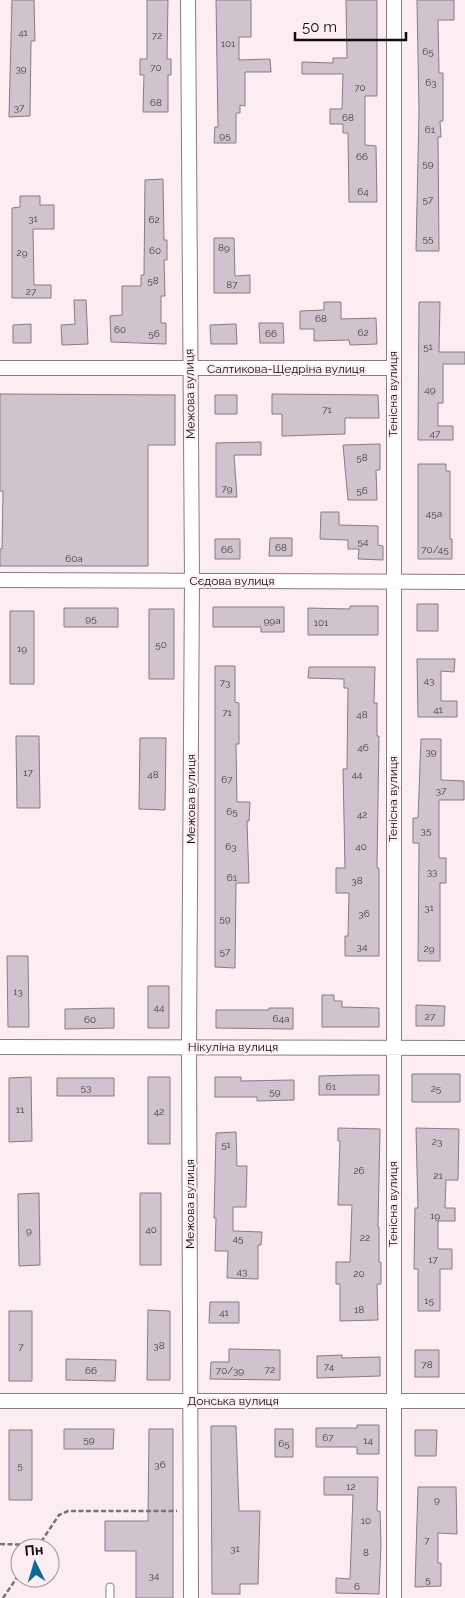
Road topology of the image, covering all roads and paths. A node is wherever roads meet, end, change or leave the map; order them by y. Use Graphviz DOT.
graph roads {
  1 [pos="188,0"];
  2 [pos="394,0"];
  3 [pos="0,368"];
  4 [pos="393,368"];
  5 [pos="190,369"];
  6 [pos="0,580"];
  7 [pos="192,580"];
  8 [pos="393,581"];
  9 [pos="465,582"];
  10 [pos="0,1047"];
  11 [pos="189,1047"];
  12 [pos="393,1048"];
  13 [pos="465,1048"];
  14 [pos="0,1401"];
  15 [pos="191,1401"];
  16 [pos="392,1401"];
  17 [pos="465,1401"];
  18 [pos="191,1512"];
  19 [pos="44,1538"];
  20 [pos="110,1587"];
  21 [pos="110,1598"];
  22 [pos="191,1598"];
  23 [pos="394,1598"];
  1 -- 5 [label="street, Межова вулиця"];
  2 -- 4 [label="street, Тенісна вулиця"];
  3 -- 5 [label="street, Салтикова-Щедріна вулиця"];
  4 -- 5 [label="street, Салтикова-Щедріна вулиця"];
  4 -- 8 [label="street, Тенісна вулиця"];
  5 -- 7 [label="street, Межова вулиця"];
  6 -- 7 [label="street, Сєдова вулиця"];
  7 -- 8 [label="street, Сєдова вулиця"];
  7 -- 11 [label="street, Межова вулиця"];
  8 -- 9 [label="street, Сєдова вулиця"];
  8 -- 12 [label="street, Тенісна вулиця"];
  10 -- 11 [label="street, Нікуліна вулиця"];
  11 -- 12 [label="street, Нікуліна вулиця"];
  11 -- 15 [label="street, Межова вулиця"];
  12 -- 13 [label="street, Нікуліна вулиця"];
  12 -- 16 [label="street, Тенісна вулиця"];
  14 -- 15 [label="street, Донська вулиця"];
  15 -- 16 [label="street, Донська вулиця"];
  15 -- 18 [label="street, Межова вулиця"];
  16 -- 17 [label="street, Донська вулиця"];
  16 -- 23 [label="street, Тенісна вулиця"];
  18 -- 19 [label="path"];
  18 -- 22 [label="street, Межова вулиця"];
  20 -- 21 [label="lane"];
}
